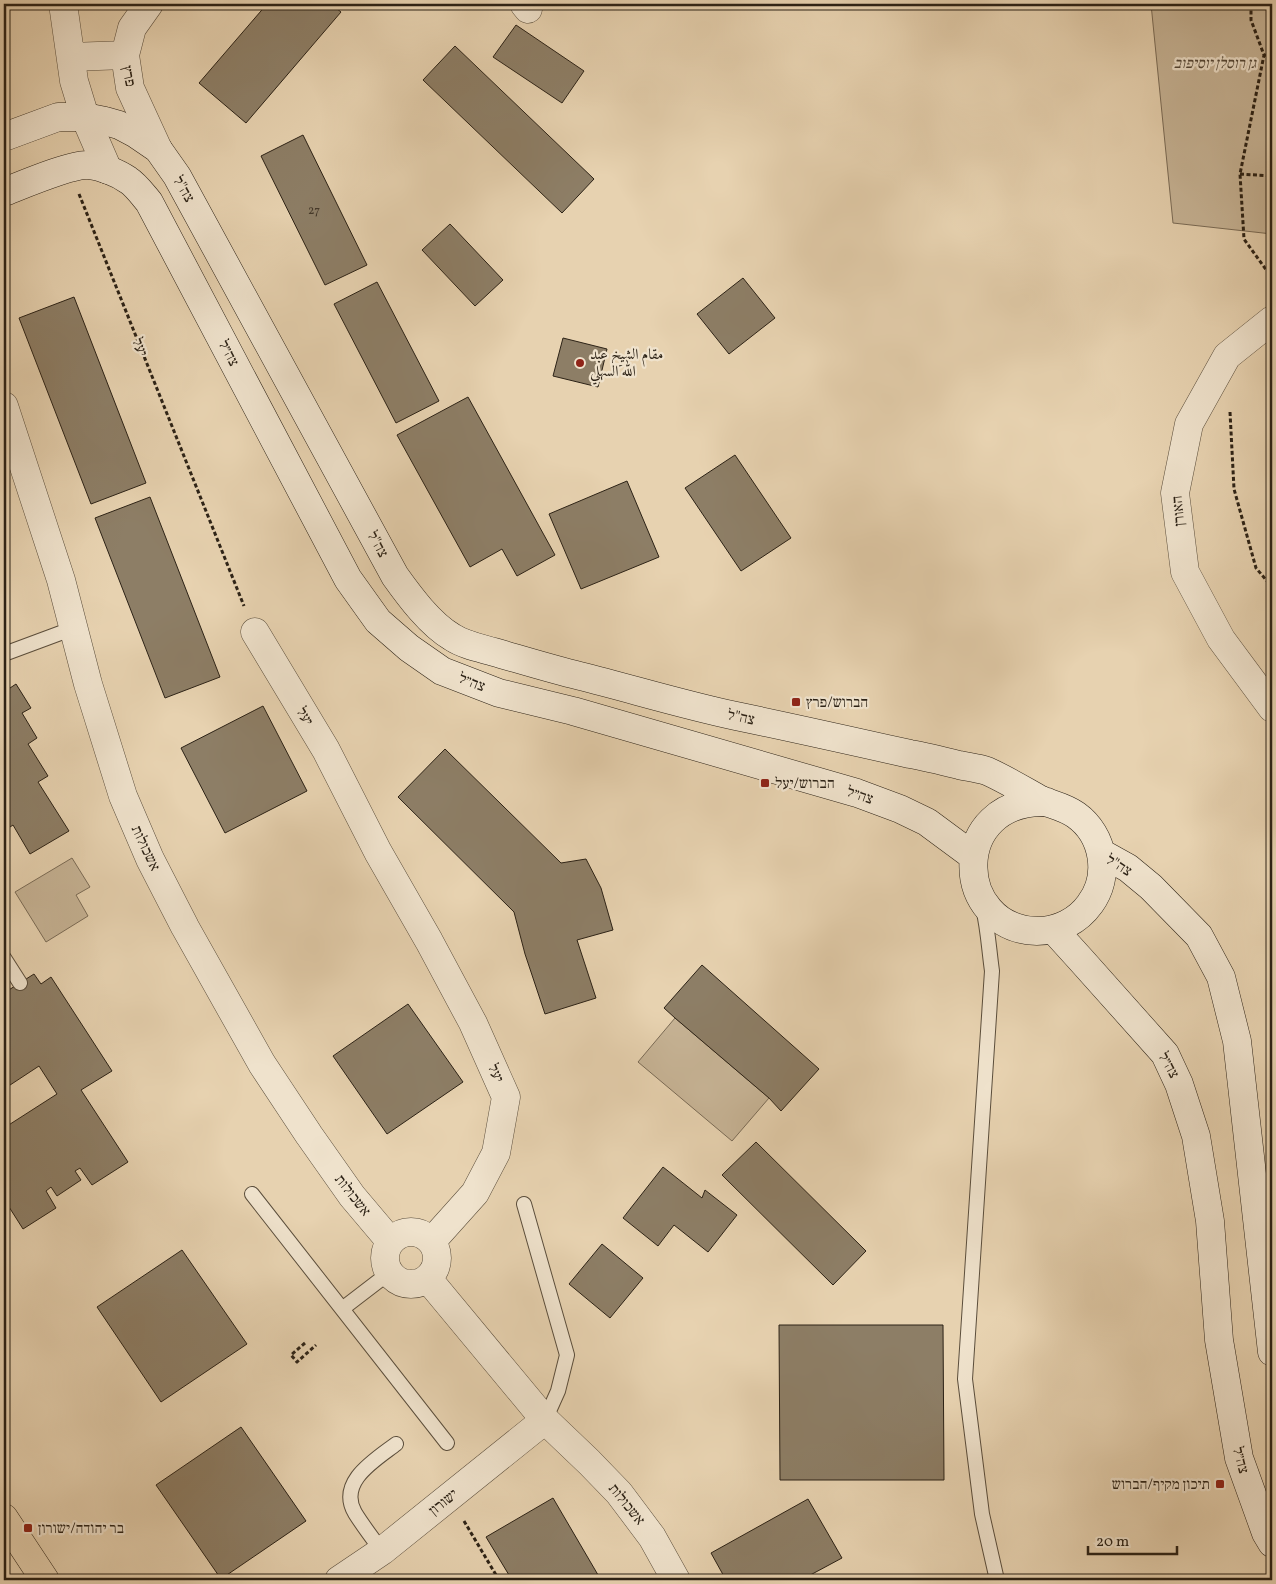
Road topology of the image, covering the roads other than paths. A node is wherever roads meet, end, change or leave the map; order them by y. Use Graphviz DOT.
graph roads {
  1 [pos="63,4"];
  2 [pos="149,4"];
  3 [pos="125,54"];
  4 [pos="71,57"];
  5 [pos="85,117"];
  6 [pos="4,137"];
  7 [pos="158,149"];
  8 [pos="108,170"];
  9 [pos="4,192"];
  10 [pos="1272,320"];
  11 [pos="4,406"];
  12 [pos="74,628"];
  13 [pos="255,632"];
  14 [pos="4,654"];
  15 [pos="1272,708"];
  16 [pos="1047,802"];
  17 [pos="1101,853"];
  18 [pos="973,856"];
  19 [pos="979,894"];
  20 [pos="1023,929"];
  21 [pos="1053,930"];
  22 [pos="988,945"];
  23 [pos="4,958"];
  24 [pos="20,983"];
  25 [pos="252,1194"];
  26 [pos="524,1204"];
  27 [pos="390,1241"];
  28 [pos="432,1241"];
  29 [pos="390,1273"];
  30 [pos="428,1279"];
  31 [pos="342,1309"];
  32 [pos="1272,1352"];
  33 [pos="545,1420"];
  34 [pos="447,1443"];
  35 [pos="396,1444"];
  36 [pos="4,1518"];
  37 [pos="1272,1543"];
  38 [pos="382,1551"];
  39 [pos="45,1580"];
  40 [pos="338,1580"];
  41 [pos="676,1580"];
  42 [pos="997,1580"];
  1 -- 4 [label="main road"];
  2 -- 3 [label="main road, פרץ"];
  3 -- 4 [label="main road"];
  3 -- 7 [label="main road, פרץ"];
  4 -- 5 [label="main road"];
  5 -- 6 [label="main road"];
  5 -- 7 [label="main road, צה\"ל"];
  5 -- 8 [label="main road"];
  7 -- 16 [label="main road, צה\"ל"];
  8 -- 9 [label="main road"];
  8 -- 18 [label="main road, צה״ל"];
  10 -- 15 [label="main road, האורן"];
  11 -- 12 [label="main road, אשכולות"];
  12 -- 14 [label="lane"];
  12 -- 27 [label="main road, אשכולות"];
  13 -- 28 [label="main road, יעל"];
  16 -- 17 [label="main road, צה\"ל"];
  16 -- 18 [label="main road"];
  17 -- 21 [label="main road"];
  17 -- 32 [label="main road, צה\"ל"];
  18 -- 19 [label="main road"];
  19 -- 20 [label="main road"];
  19 -- 22 [label="lane"];
  20 -- 21 [label="main road"];
  20 -- 22 [label="lane"];
  21 -- 37 [label="main road, צה״ל"];
  22 -- 42 [label="lane"];
  23 -- 24 [label="lane"];
  25 -- 31 [label="lane"];
  26 -- 33 [label="lane"];
  27 -- 28 [label="main road"];
  27 -- 29 [label="main road"];
  28 -- 30 [label="main road"];
  29 -- 30 [label="main road"];
  29 -- 31 [label="lane"];
  30 -- 33 [label="main road, אשכולות"];
  31 -- 34 [label="lane"];
  33 -- 38 [label="main road, ישורון"];
  33 -- 41 [label="main road, אשכולות"];
  35 -- 38 [label="lane"];
  36 -- 39 [label="main road"];
  38 -- 40 [label="main road, ישורון"];
}
